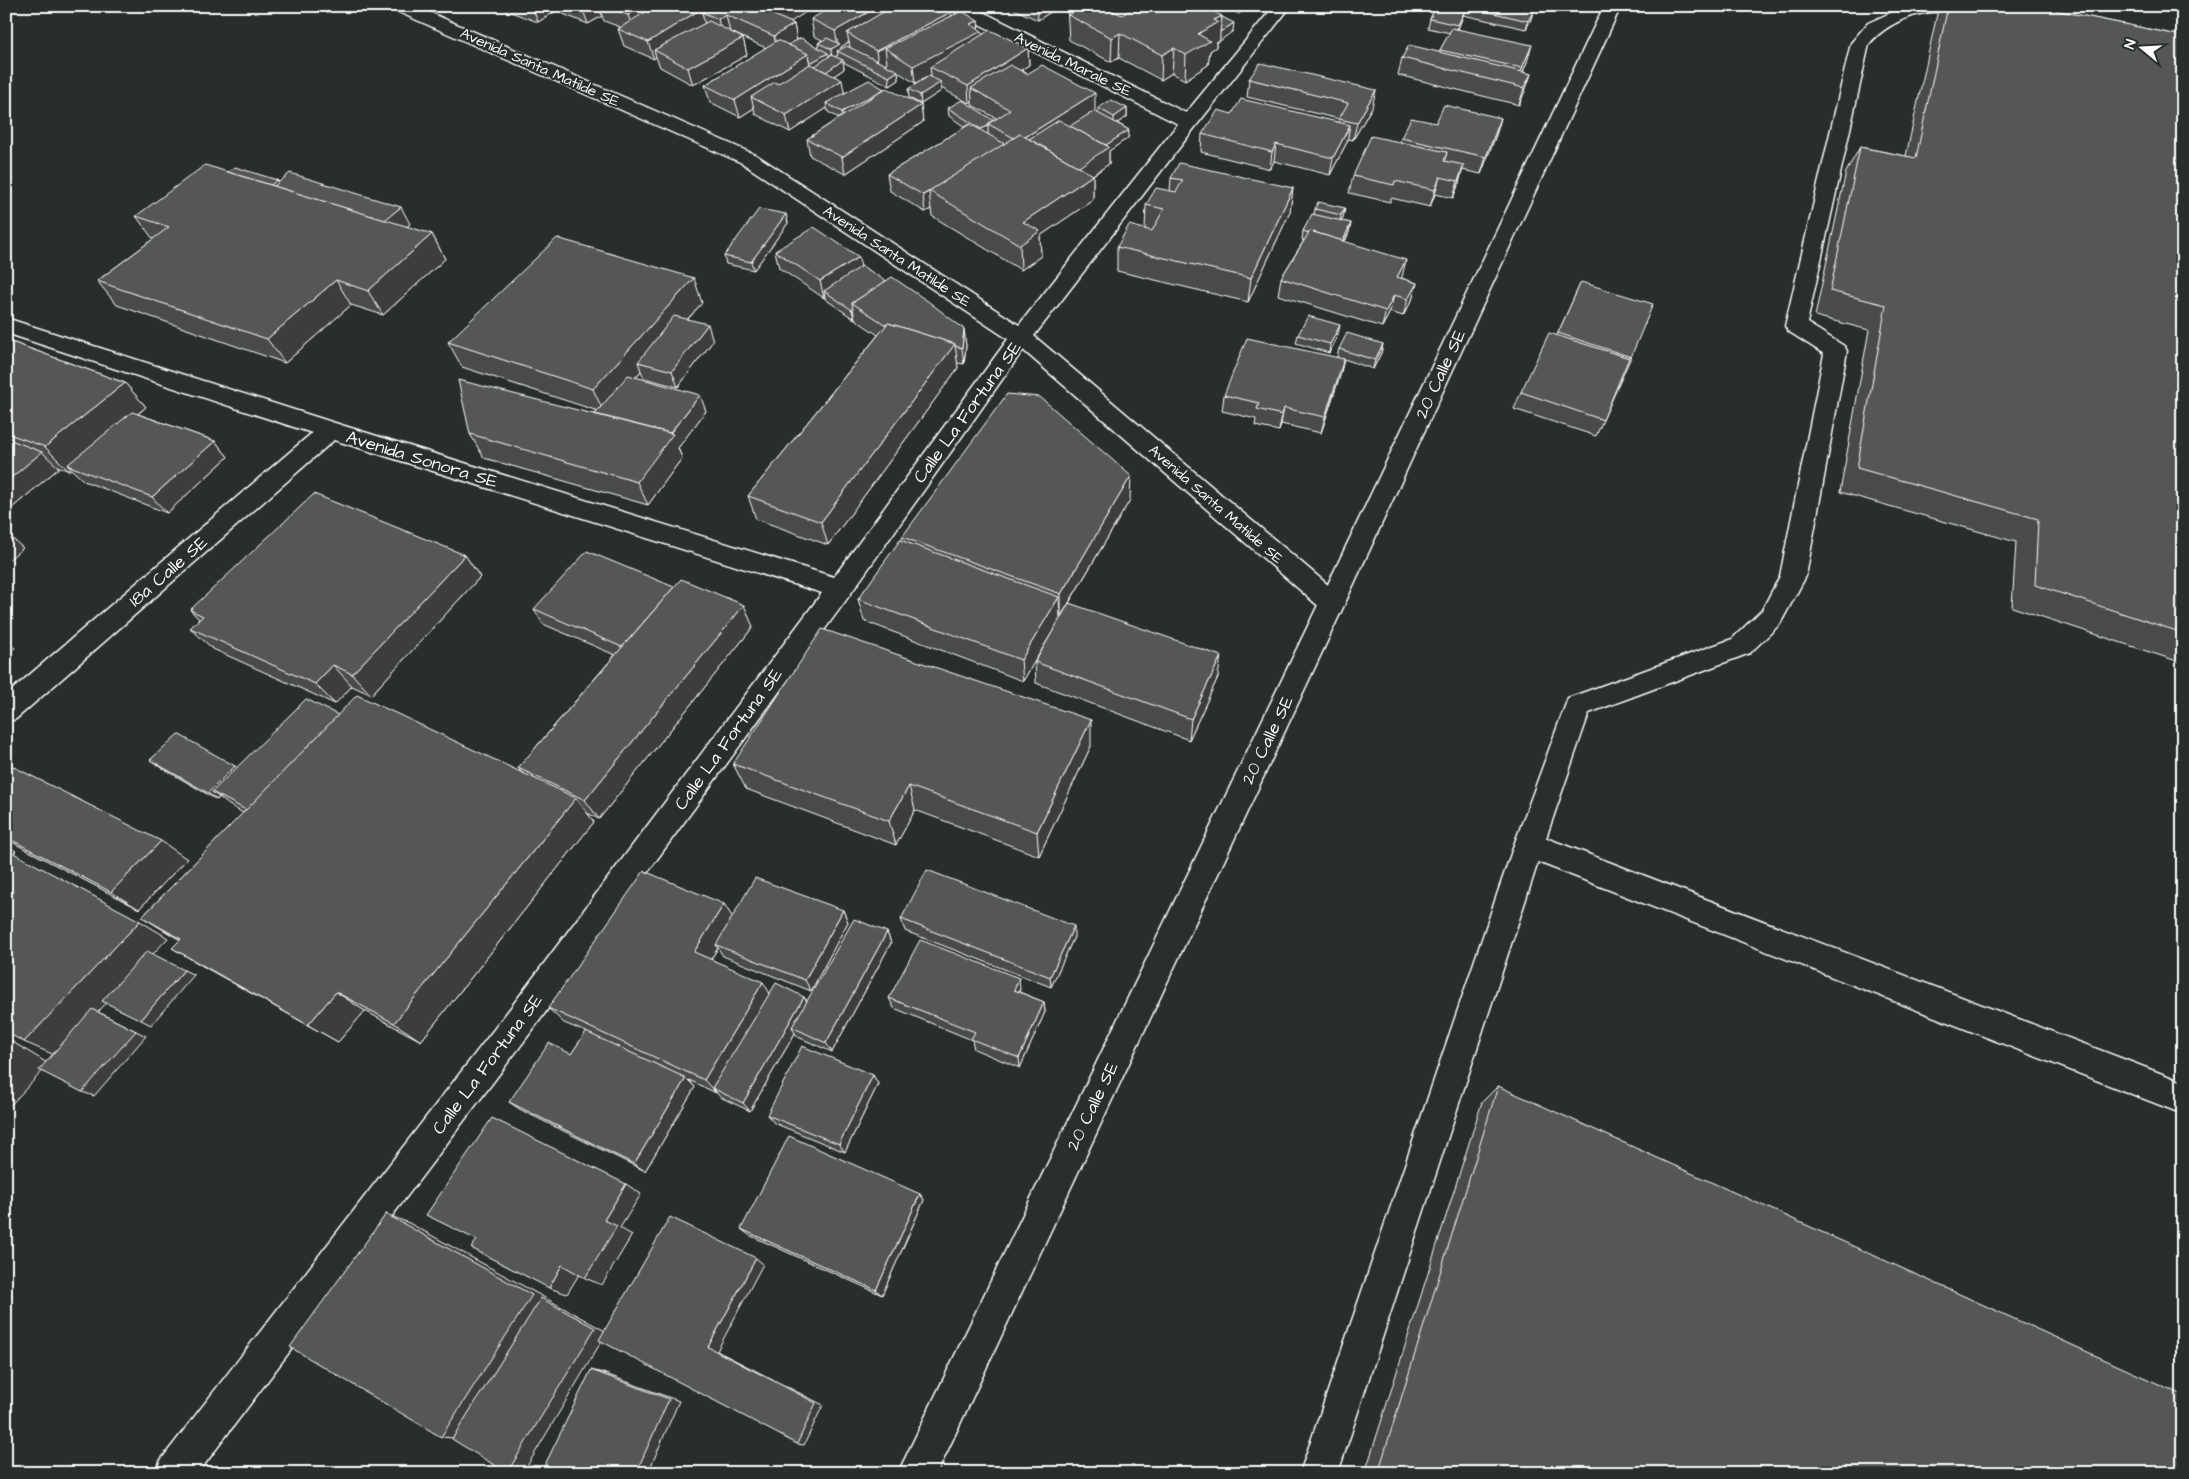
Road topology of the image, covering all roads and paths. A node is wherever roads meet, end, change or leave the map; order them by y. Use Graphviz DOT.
graph roads {
  1 [pos="400,6"];
  2 [pos="957,6"];
  3 [pos="1283,6"];
  4 [pos="1614,6"];
  5 [pos="1997,17"];
  6 [pos="1189,122"];
  7 [pos="9,329"];
  8 [pos="1021,337"];
  9 [pos="330,430"];
  10 [pos="840,589"];
  11 [pos="1332,603"];
  12 [pos="6,711"];
  13 [pos="1529,845"];
  14 [pos="2183,1098"];
  15 [pos="174,1473"];
  16 [pos="917,1473"];
  17 [pos="1318,1473"];
  1 -- 8 [label="street, Avenida Santa Matilde SE"];
  2 -- 6 [label="street, Avenida Marale SE"];
  3 -- 6 [label="street, Calle La Fortuna SE"];
  4 -- 11 [label="street, 20 Calle SE"];
  5 -- 13 [label="street"];
  6 -- 8 [label="street, Calle La Fortuna SE"];
  7 -- 9 [label="street, Avenida Sonora SE"];
  8 -- 10 [label="street, Calle La Fortuna SE"];
  8 -- 11 [label="street, Avenida Santa Matilde SE"];
  9 -- 10 [label="street, Avenida Sonora SE"];
  9 -- 12 [label="street, 18a Calle SE"];
  10 -- 15 [label="street, Calle La Fortuna SE"];
  11 -- 16 [label="street, 20 Calle SE"];
  13 -- 14 [label="street"];
  13 -- 17 [label="street"];
}
